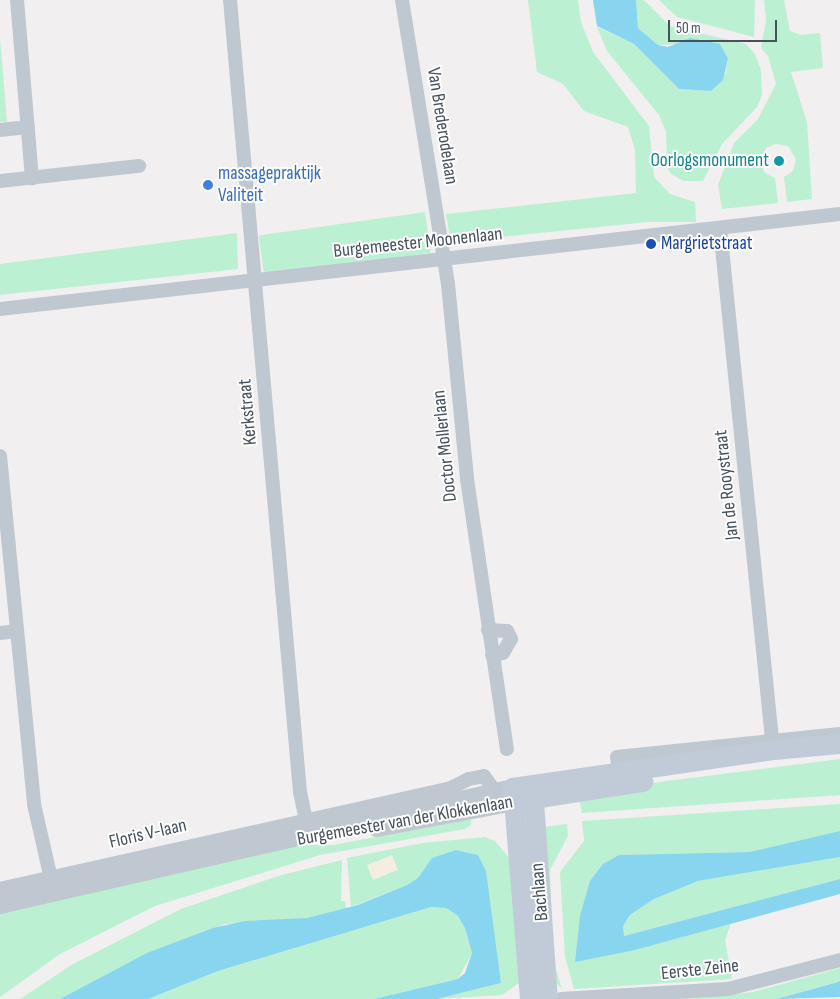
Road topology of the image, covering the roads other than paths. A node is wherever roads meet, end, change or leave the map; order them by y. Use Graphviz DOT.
graph roads {
  1 [pos="17,0"];
  2 [pos="230,0"];
  3 [pos="402,0"];
  4 [pos="28,127"];
  5 [pos="0,130"];
  6 [pos="139,166"];
  7 [pos="32,178"];
  8 [pos="0,181"];
  9 [pos="840,214"];
  10 [pos="720,228"];
  11 [pos="444,259"];
  12 [pos="254,280"];
  13 [pos="0,309"];
  14 [pos="0,456"];
  15 [pos="488,630"];
  16 [pos="17,631"];
  17 [pos="0,633"];
  18 [pos="492,655"];
  19 [pos="840,734"];
  20 [pos="772,739"];
  21 [pos="840,744"];
  22 [pos="507,749"];
  23 [pos="840,757"];
  24 [pos="620,778"];
  25 [pos="518,793"];
  26 [pos="306,820"];
  27 [pos="285,841"];
  28 [pos="51,878"];
  29 [pos="0,889"];
  30 [pos="0,905"];
  31 [pos="840,960"];
  32 [pos="530,999"];
  33 [pos="548,999"];
  34 [pos="560,999"];
  1 -- 4 [label="street"];
  2 -- 12 [label="street, Kerkstraat"];
  3 -- 11 [label="street, Van Brederodelaan"];
  4 -- 5 [label="street"];
  4 -- 7 [label="street"];
  6 -- 7 [label="street"];
  7 -- 8 [label="street"];
  9 -- 10 [label="street, Burgemeester Moonenlaan"];
  10 -- 11 [label="street, Burgemeester Moonenlaan"];
  10 -- 20 [label="street, Jan de Rooystraat"];
  11 -- 12 [label="street, Burgemeester Moonenlaan"];
  11 -- 15 [label="street, Doctor Mollerlaan"];
  12 -- 13 [label="street, Burgemeester Moonenlaan"];
  12 -- 26 [label="street, Kerkstraat"];
  14 -- 16 [label="street"];
  15 -- 18 [label="street, Doctor Mollerlaan"];
  15 -- 18 [label="street"];
  16 -- 17 [label="street"];
  16 -- 28 [label="street"];
  18 -- 22 [label="street, Doctor Mollerlaan"];
  19 -- 20 [label="street"];
  20 -- 24 [label="street"];
  21 -- 24 [label="main road, Burgemeester van der Klokkenlaan"];
  23 -- 24 [label="main road, Burgemeester van der Klokkenlaan"];
  24 -- 25 [label="main road, Burgemeester van der Klokkenlaan"];
  25 -- 26 [label="street, Burgemeester van der Klokkenlaan"];
  25 -- 27 [label="street, Burgemeester van der Klokkenlaan"];
  25 -- 32 [label="main road, Bachlaan"];
  25 -- 33 [label="main road, Bachlaan"];
  26 -- 28 [label="street, Floris V-laan"];
  27 -- 30 [label="street, Floris V-laan"];
  28 -- 29 [label="street, Floris V-laan"];
  31 -- 34 [label="street, Eerste Zeine"];
}
